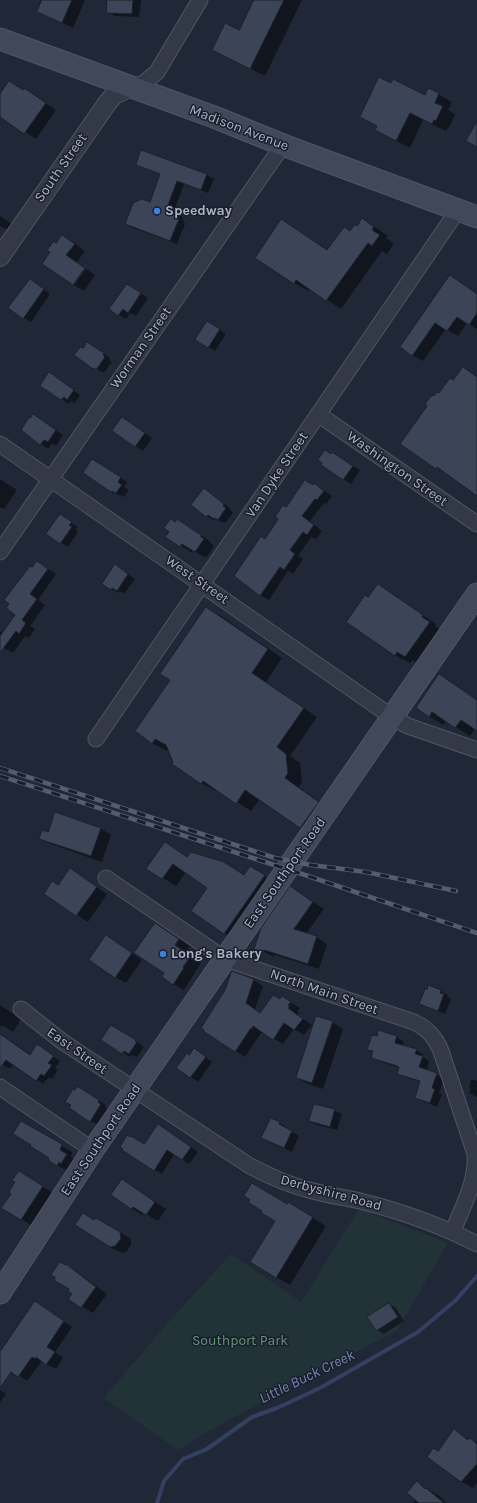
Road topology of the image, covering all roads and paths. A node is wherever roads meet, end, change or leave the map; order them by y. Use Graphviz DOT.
graph roads {
  1 [pos="200,0"];
  2 [pos="0,39"];
  3 [pos="131,87"];
  4 [pos="283,145"];
  5 [pos="458,210"];
  6 [pos="477,217"];
  7 [pos="0,257"];
  8 [pos="318,414"];
  9 [pos="0,444"];
  10 [pos="51,479"];
  11 [pos="477,524"];
  12 [pos="0,552"];
  13 [pos="202,584"];
  14 [pos="477,594"];
  15 [pos="392,717"];
  16 [pos="96,739"];
  17 [pos="477,750"];
  18 [pos="106,878"];
  19 [pos="225,959"];
  20 [pos="21,1010"];
  21 [pos="0,1087"];
  22 [pos="135,1090"];
  23 [pos="93,1150"];
  24 [pos="452,1231"];
  25 [pos="477,1244"];
  26 [pos="0,1293"];
  1 -- 3 [label="street"];
  2 -- 3 [label="main road, Madison Avenue"];
  3 -- 4 [label="main road, Madison Avenue"];
  3 -- 7 [label="street, South Street"];
  4 -- 5 [label="main road, Madison Avenue"];
  4 -- 10 [label="street, Worman Street"];
  5 -- 6 [label="main road, Madison Avenue"];
  5 -- 8 [label="street, Van Dyke Street"];
  8 -- 11 [label="street, Washington Street"];
  8 -- 13 [label="street, Van Dyke Street"];
  9 -- 10 [label="street, West Street"];
  10 -- 12 [label="street, Worman Street"];
  10 -- 13 [label="street, West Street"];
  13 -- 15 [label="street, West Street"];
  13 -- 16 [label="street, Van Dyke Street"];
  14 -- 15 [label="main road, East Southport Road"];
  15 -- 17 [label="street, West Street"];
  15 -- 19 [label="main road, East Southport Road"];
  18 -- 19 [label="street, North Main Street"];
  19 -- 22 [label="main road, East Southport Road"];
  19 -- 24 [label="street, North Main Street"];
  20 -- 22 [label="street, East Street"];
  21 -- 23 [label="street"];
  22 -- 23 [label="main road, East Southport Road"];
  22 -- 24 [label="street, Derbyshire Road"];
  23 -- 26 [label="main road, East Southport Road"];
  24 -- 25 [label="street, Derbyshire Road"];
}
